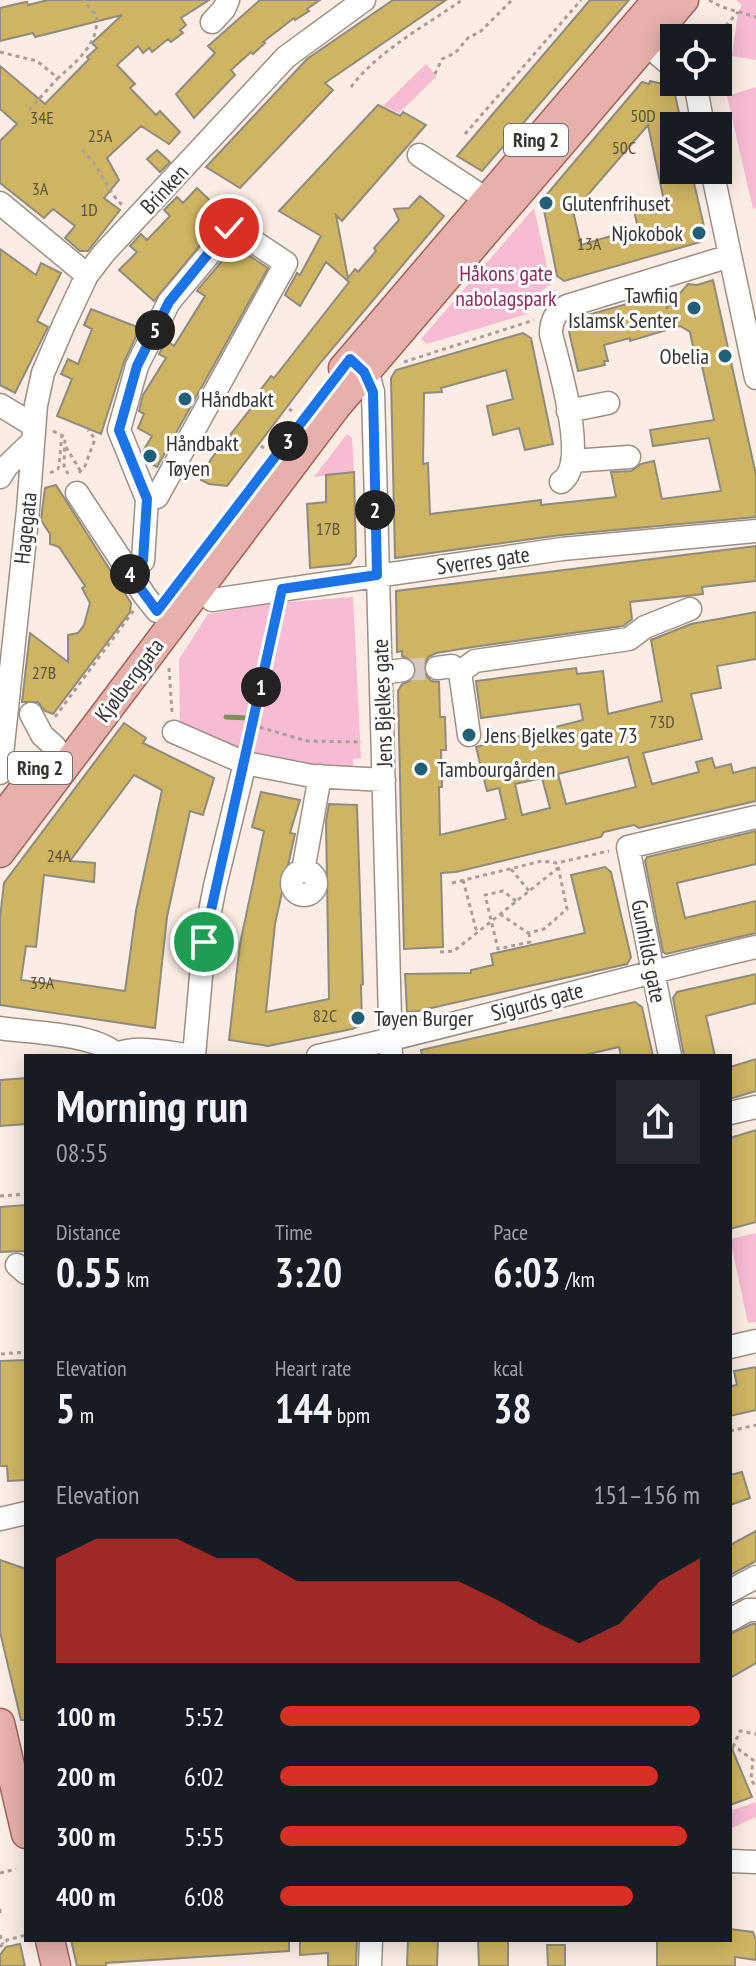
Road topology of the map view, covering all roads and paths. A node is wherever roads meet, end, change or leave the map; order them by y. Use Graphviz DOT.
graph roads {
  1 [pos="83,0"];
  2 [pos="228,0"];
  3 [pos="364,0"];
  4 [pos="462,0"];
  5 [pos="510,0"];
  6 [pos="581,0"];
  7 [pos="657,0"];
  8 [pos="684,0"];
  9 [pos="709,0"];
  10 [pos="738,12"];
  11 [pos="756,17"];
  12 [pos="212,22"];
  13 [pos="727,24"];
  14 [pos="654,34"];
  15 [pos="0,52"];
  16 [pos="435,74"];
  17 [pos="58,78"];
  18 [pos="351,87"];
  19 [pos="29,110"];
  20 [pos="465,134"];
  21 [pos="82,150"];
  22 [pos="419,155"];
  23 [pos="715,184"];
  24 [pos="486,199"];
  25 [pos="0,203"];
  26 [pos="127,211"];
  27 [pos="730,256"];
  28 [pos="87,275"];
  29 [pos="556,313"];
  30 [pos="393,365"];
  31 [pos="357,366"];
  32 [pos="756,378"];
  33 [pos="608,403"];
  34 [pos="0,405"];
  35 [pos="568,411"];
  36 [pos="88,430"];
  37 [pos="38,432"];
  38 [pos="64,436"];
  39 [pos="65,446"];
  40 [pos="629,457"];
  41 [pos="572,461"];
  42 [pos="45,472"];
  43 [pos="0,477"];
  44 [pos="79,482"];
  45 [pos="561,482"];
  46 [pos="147,499"];
  47 [pos="756,531"];
  48 [pos="130,574"];
  49 [pos="377,575"];
  50 [pos="282,589"];
  51 [pos="212,600"];
  52 [pos="690,609"];
  53 [pos="147,610"];
  54 [pos="169,658"];
  55 [pos="437,668"];
  56 [pos="460,672"];
  57 [pos="31,714"];
  58 [pos="252,725"];
  59 [pos="174,732"];
  60 [pos="469,735"];
  61 [pos="48,741"];
  62 [pos="366,742"];
  63 [pos="245,763"];
  64 [pos="0,773"];
  65 [pos="320,776"];
  66 [pos="384,780"];
  67 [pos="756,817"];
  68 [pos="0,820"];
  69 [pos="628,847"];
  70 [pos="0,853"];
  71 [pos="558,865"];
  72 [pos="511,869"];
  73 [pos="303,871"];
  74 [pos="463,880"];
  75 [pos="452,883"];
  76 [pos="529,891"];
  77 [pos="516,901"];
  78 [pos="500,914"];
  79 [pos="491,921"];
  80 [pos="477,933"];
  81 [pos="529,933"];
  82 [pos="756,947"];
  83 [pos="440,952"];
  84 [pos="654,970"];
  85 [pos="0,1028"];
  86 [pos="391,1048"];
  87 [pos="116,1054"];
  88 [pos="119,1054"];
  89 [pos="175,1054"];
  90 [pos="193,1054"];
  91 [pos="336,1054"];
  92 [pos="670,1054"];
  93 [pos="756,1107"];
  94 [pos="732,1113"];
  95 [pos="24,1194"];
  96 [pos="0,1196"];
  97 [pos="756,1341"];
  98 [pos="732,1343"];
  99 [pos="24,1352"];
  100 [pos="1,1354"];
  101 [pos="756,1425"];
  102 [pos="732,1431"];
  103 [pos="24,1513"];
  104 [pos="0,1519"];
  105 [pos="756,1577"];
  106 [pos="732,1590"];
  107 [pos="756,1610"];
  108 [pos="732,1619"];
  109 [pos="0,1723"];
  110 [pos="756,1734"];
  111 [pos="732,1747"];
  112 [pos="756,1788"];
  113 [pos="22,1795"];
  114 [pos="16,1869"];
  115 [pos="0,1873"];
  116 [pos="0,1935"];
  117 [pos="24,1936"];
  118 [pos="50,1942"];
  119 [pos="371,1942"];
  120 [pos="384,1942"];
  121 [pos="1,1945"];
  122 [pos="56,1966"];
  123 [pos="370,1966"];
  124 [pos="383,1966"];
  1 -- 17 [label="path"];
  2 -- 12 [label="street"];
  3 -- 28 [label="street, Brinken"];
  4 -- 18 [label="path"];
  5 -- 16 [label="path"];
  6 -- 20 [label="path"];
  7 -- 14 [label="main road, Ring 2"];
  8 -- 14 [label="main road, Ring 2"];
  9 -- 10 [label="path"];
  10 -- 11 [label="path"];
  10 -- 13 [label="path"];
  14 -- 24 [label="main road, Kjølberggata / Ring 2"];
  14 -- 31 [label="main road, Kjølberggata / Ring 2"];
  15 -- 17 [label="path"];
  17 -- 19 [label="path"];
  21 -- 26 [label="path"];
  22 -- 24 [label="street"];
  23 -- 27 [label="street"];
  24 -- 31 [label="main road, Kjølberggata / Ring 2"];
  25 -- 28 [label="street"];
  27 -- 29 [label="street"];
  27 -- 32 [label="street"];
  28 -- 37 [label="street, Brinken"];
  29 -- 30 [label="path"];
  29 -- 35 [label="street"];
  31 -- 49 [label="street, Jens Bjelkes gate"];
  31 -- 53 [label="main road, Kjølberggata / Ring 2"];
  31 -- 70 [label="main road, Kjølberggata / Ring 2"];
  33 -- 35 [label="street"];
  34 -- 37 [label="street"];
  35 -- 41 [label="street"];
  36 -- 44 [label="path"];
  37 -- 38 [label="path"];
  37 -- 43 [label="street"];
  37 -- 64 [label="street, Hagegata"];
  38 -- 39 [label="path"];
  38 -- 42 [label="path"];
  39 -- 44 [label="path"];
  39 -- 44 [label="path"];
  40 -- 41 [label="street"];
  41 -- 45 [label="street"];
  44 -- 48 [label="street"];
  46 -- 46 [label="street"];
  46 -- 48 [label="street"];
  47 -- 49 [label="street, Sverres gate"];
  48 -- 53 [label="street"];
  49 -- 50 [label="street, Sverres gate"];
  49 -- 66 [label="street, Jens Bjelkes gate"];
  50 -- 51 [label="street, Sverres gate"];
  50 -- 58 [label="path"];
  52 -- 56 [label="street"];
  53 -- 61 [label="main road, Kjølberggata / Ring 2"];
  53 -- 61 [label="path"];
  54 -- 59 [label="path"];
  55 -- 56 [label="street"];
  56 -- 60 [label="street"];
  57 -- 61 [label="street"];
  58 -- 62 [label="path"];
  58 -- 63 [label="path"];
  59 -- 63 [label="street"];
  61 -- 68 [label="main road, Kjølberggata / Ring 2"];
  63 -- 65 [label="street"];
  63 -- 90 [label="street"];
  65 -- 66 [label="street"];
  65 -- 73 [label="street"];
  66 -- 86 [label="street, Jens Bjelkes gate"];
  67 -- 69 [label="street"];
  69 -- 71 [label="path"];
  69 -- 84 [label="street, Gunhilds gate"];
  71 -- 72 [label="path"];
  71 -- 76 [label="path"];
  71 -- 81 [label="path"];
  72 -- 74 [label="path"];
  72 -- 76 [label="path"];
  74 -- 75 [label="path"];
  74 -- 80 [label="path"];
  76 -- 77 [label="path"];
  77 -- 78 [label="path"];
  77 -- 79 [label="path"];
  78 -- 79 [label="path"];
  78 -- 81 [label="path"];
  79 -- 80 [label="path"];
  79 -- 81 [label="path"];
  80 -- 83 [label="path"];
  82 -- 84 [label="street, Sigurds gate"];
  84 -- 86 [label="street, Sigurds gate"];
  84 -- 92 [label="street, Gunhilds gate"];
  85 -- 87 [label="street"];
  86 -- 91 [label="street, Sigurds gate"];
  88 -- 89 [label="street"];
  93 -- 94 [label="street"];
  95 -- 96 [label="path"];
  97 -- 98 [label="street"];
  99 -- 100 [label="path"];
  101 -- 102 [label="path"];
  103 -- 104 [label="street"];
  105 -- 106 [label="street"];
  107 -- 108 [label="street"];
  109 -- 113 [label="main road"];
  110 -- 111 [label="path"];
  111 -- 112 [label="path"];
  114 -- 115 [label="path"];
  116 -- 121 [label="path"];
  117 -- 121 [label="path"];
  118 -- 122 [label="main road"];
  119 -- 123 [label="street"];
  120 -- 124 [label="street"];
}
